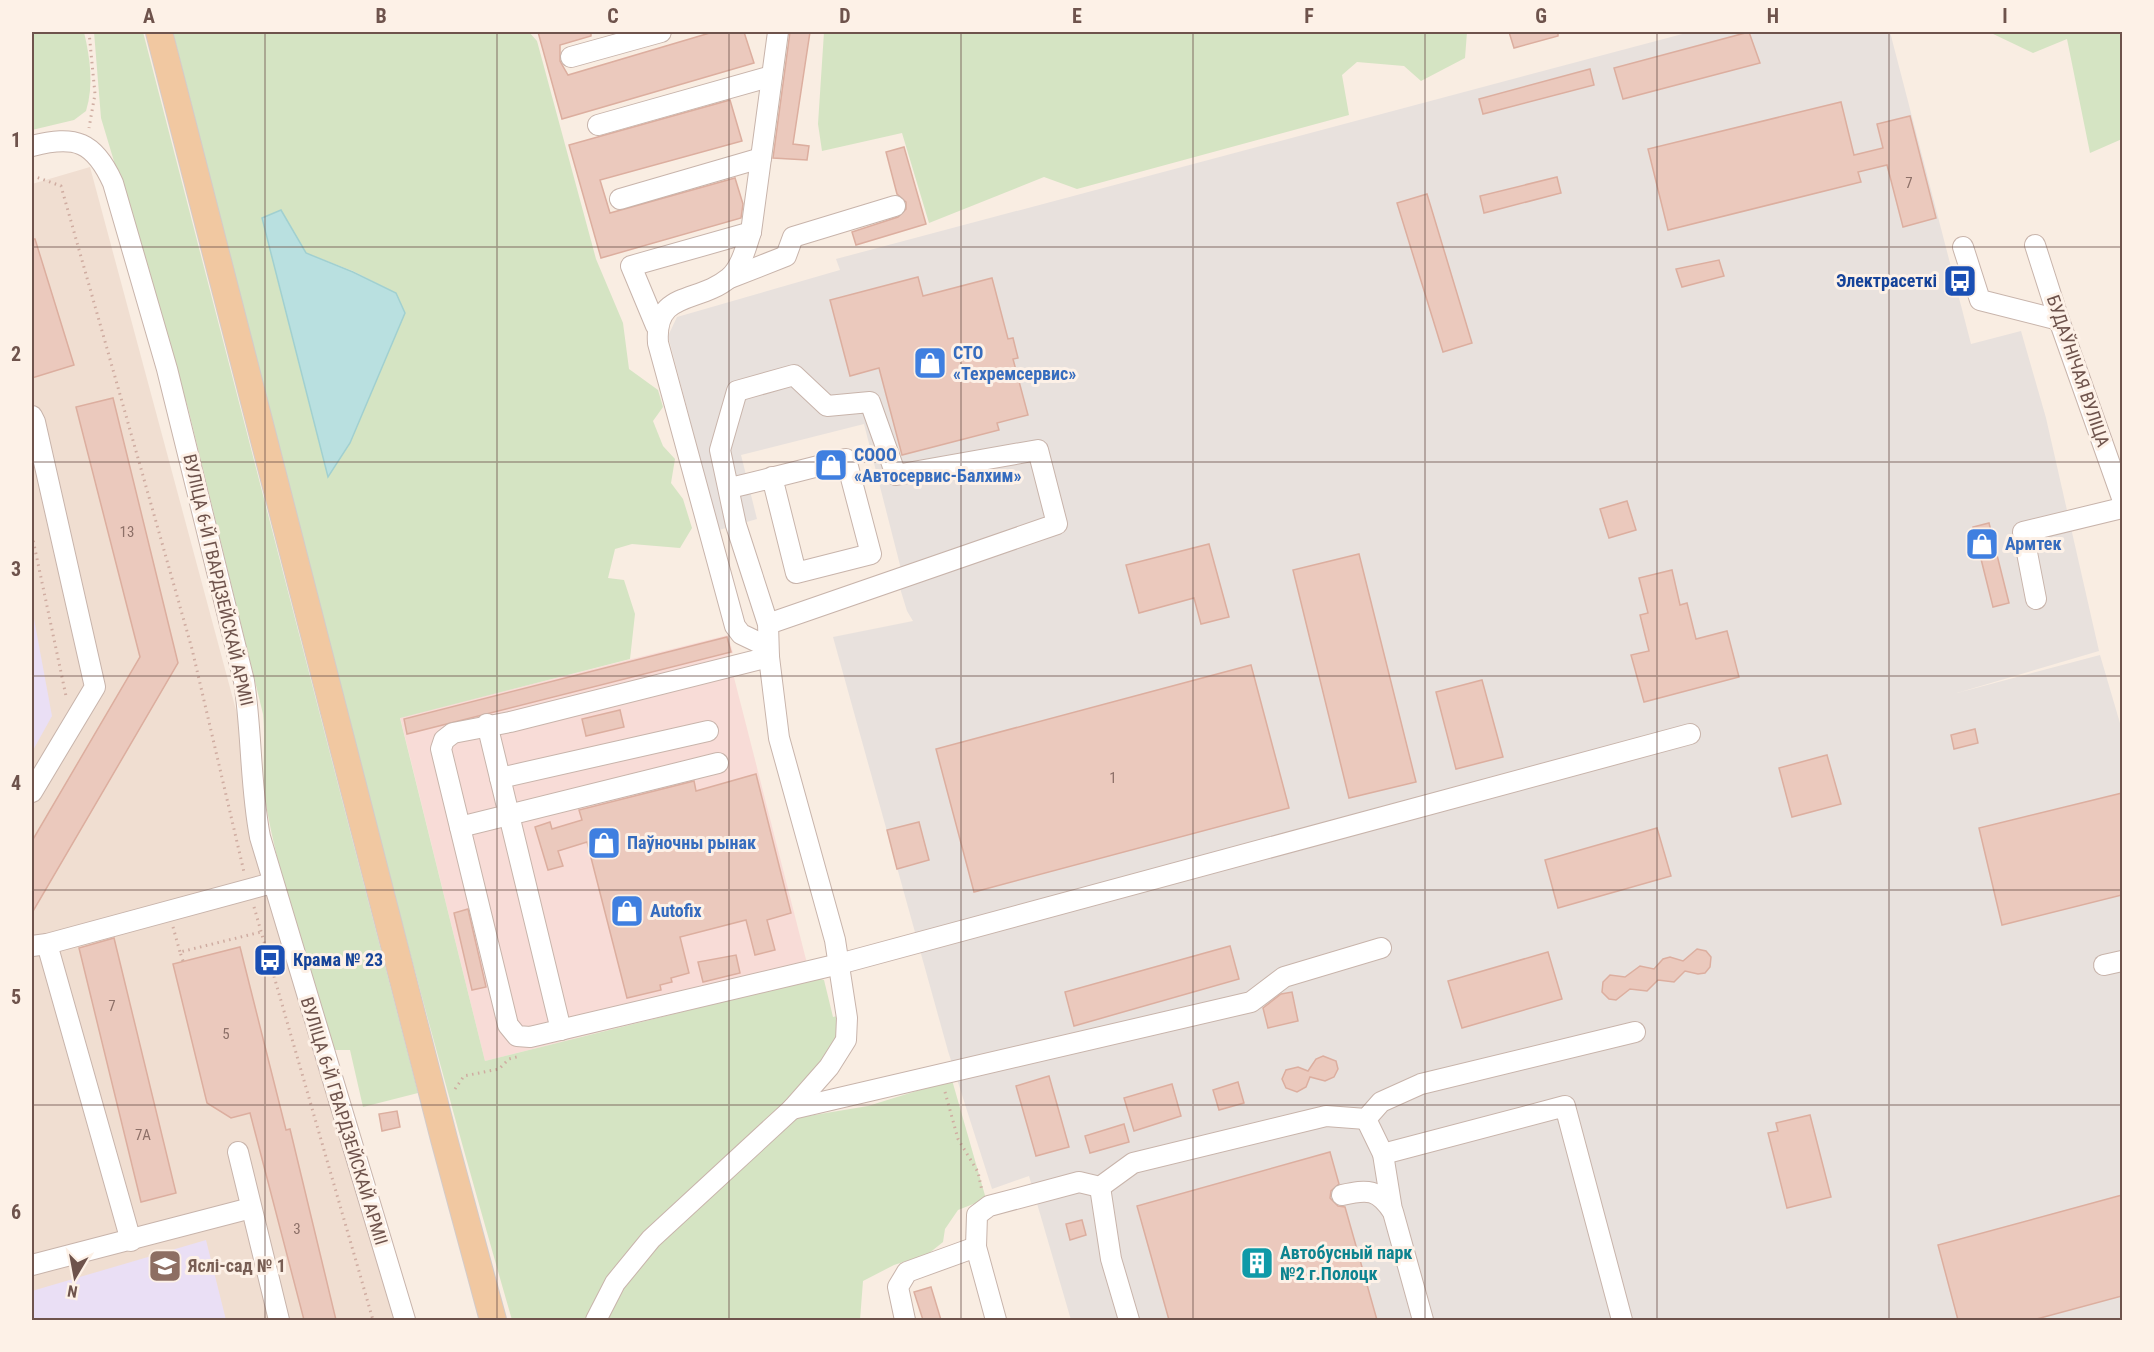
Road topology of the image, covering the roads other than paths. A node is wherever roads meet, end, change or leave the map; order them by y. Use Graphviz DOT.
graph roads {
  1 [pos="159,32"];
  2 [pos="661,32"];
  3 [pos="778,32"];
  4 [pos="571,57"];
  5 [pos="772,76"];
  6 [pos="597,125"];
  7 [pos="32,146"];
  8 [pos="761,158"];
  9 [pos="620,199"];
  10 [pos="895,206"];
  11 [pos="750,232"];
  12 [pos="2035,245"];
  13 [pos="1963,247"];
  14 [pos="730,278"];
  15 [pos="2058,320"];
  16 [pos="656,326"];
  17 [pos="32,416"];
  18 [pos="772,477"];
  19 [pos="730,488"];
  20 [pos="2122,498"];
  21 [pos="2122,508"];
  22 [pos="2036,599"];
  23 [pos="768,624"];
  24 [pos="769,657"];
  25 [pos="487,724"];
  26 [pos="708,731"];
  27 [pos="1690,734"];
  28 [pos="718,763"];
  29 [pos="500,778"];
  30 [pos="32,792"];
  31 [pos="509,816"];
  32 [pos="460,827"];
  33 [pos="272,883"];
  34 [pos="39,945"];
  35 [pos="1381,948"];
  36 [pos="839,964"];
  37 [pos="561,1030"];
  38 [pos="1635,1032"];
  39 [pos="792,1109"];
  40 [pos="1366,1119"];
  41 [pos="238,1152"];
  42 [pos="1383,1154"];
  43 [pos="1100,1187"];
  44 [pos="1342,1195"];
  45 [pos="251,1208"];
  46 [pos="1393,1212"];
  47 [pos="131,1241"];
  48 [pos="976,1247"];
  49 [pos="32,1265"];
  50 [pos="279,1320"];
  51 [pos="405,1320"];
  52 [pos="493,1320"];
  53 [pos="596,1320"];
  54 [pos="905,1320"];
  55 [pos="996,1320"];
  56 [pos="1129,1320"];
  57 [pos="1423,1320"];
  58 [pos="1622,1320"];
  1 -- 52 [label="main road"];
  2 -- 4 [label="street"];
  3 -- 5 [label="street"];
  5 -- 6 [label="street"];
  5 -- 8 [label="street"];
  7 -- 33 [label="street, ВУЛІЦА 6-Й ГВАРДЗЕЙСКАЙ АРМІІ"];
  8 -- 9 [label="street"];
  8 -- 11 [label="street"];
  10 -- 14 [label="street"];
  11 -- 14 [label="street"];
  11 -- 16 [label="street"];
  12 -- 15 [label="street, БУДАЎНІЧАЯ ВУЛІЦА"];
  13 -- 15 [label="street"];
  14 -- 16 [label="street"];
  15 -- 20 [label="street, БУДАЎНІЧАЯ ВУЛІЦА"];
  16 -- 24 [label="street"];
  17 -- 30 [label="street"];
  18 -- 18 [label="street"];
  18 -- 19 [label="street"];
  19 -- 23 [label="street"];
  19 -- 23 [label="street"];
  21 -- 22 [label="street"];
  23 -- 24 [label="street"];
  24 -- 25 [label="street"];
  24 -- 36 [label="street"];
  25 -- 29 [label="street"];
  25 -- 32 [label="street"];
  26 -- 29 [label="street"];
  27 -- 36 [label="street"];
  28 -- 31 [label="street"];
  29 -- 31 [label="street"];
  31 -- 32 [label="street"];
  31 -- 37 [label="street"];
  32 -- 37 [label="street"];
  33 -- 34 [label="street"];
  33 -- 51 [label="street, ВУЛІЦА 6-Й ГВАРДЗЕЙСКАЙ АРМІІ"];
  34 -- 47 [label="street"];
  35 -- 39 [label="street"];
  36 -- 37 [label="street"];
  36 -- 39 [label="street"];
  38 -- 40 [label="street"];
  39 -- 53 [label="street"];
  40 -- 42 [label="street"];
  40 -- 43 [label="street"];
  41 -- 45 [label="street"];
  42 -- 46 [label="street"];
  42 -- 58 [label="street"];
  43 -- 48 [label="street"];
  43 -- 56 [label="street"];
  44 -- 46 [label="street"];
  45 -- 47 [label="street"];
  45 -- 50 [label="street"];
  46 -- 57 [label="street"];
  47 -- 49 [label="street"];
  48 -- 54 [label="street"];
  48 -- 55 [label="street"];
}
